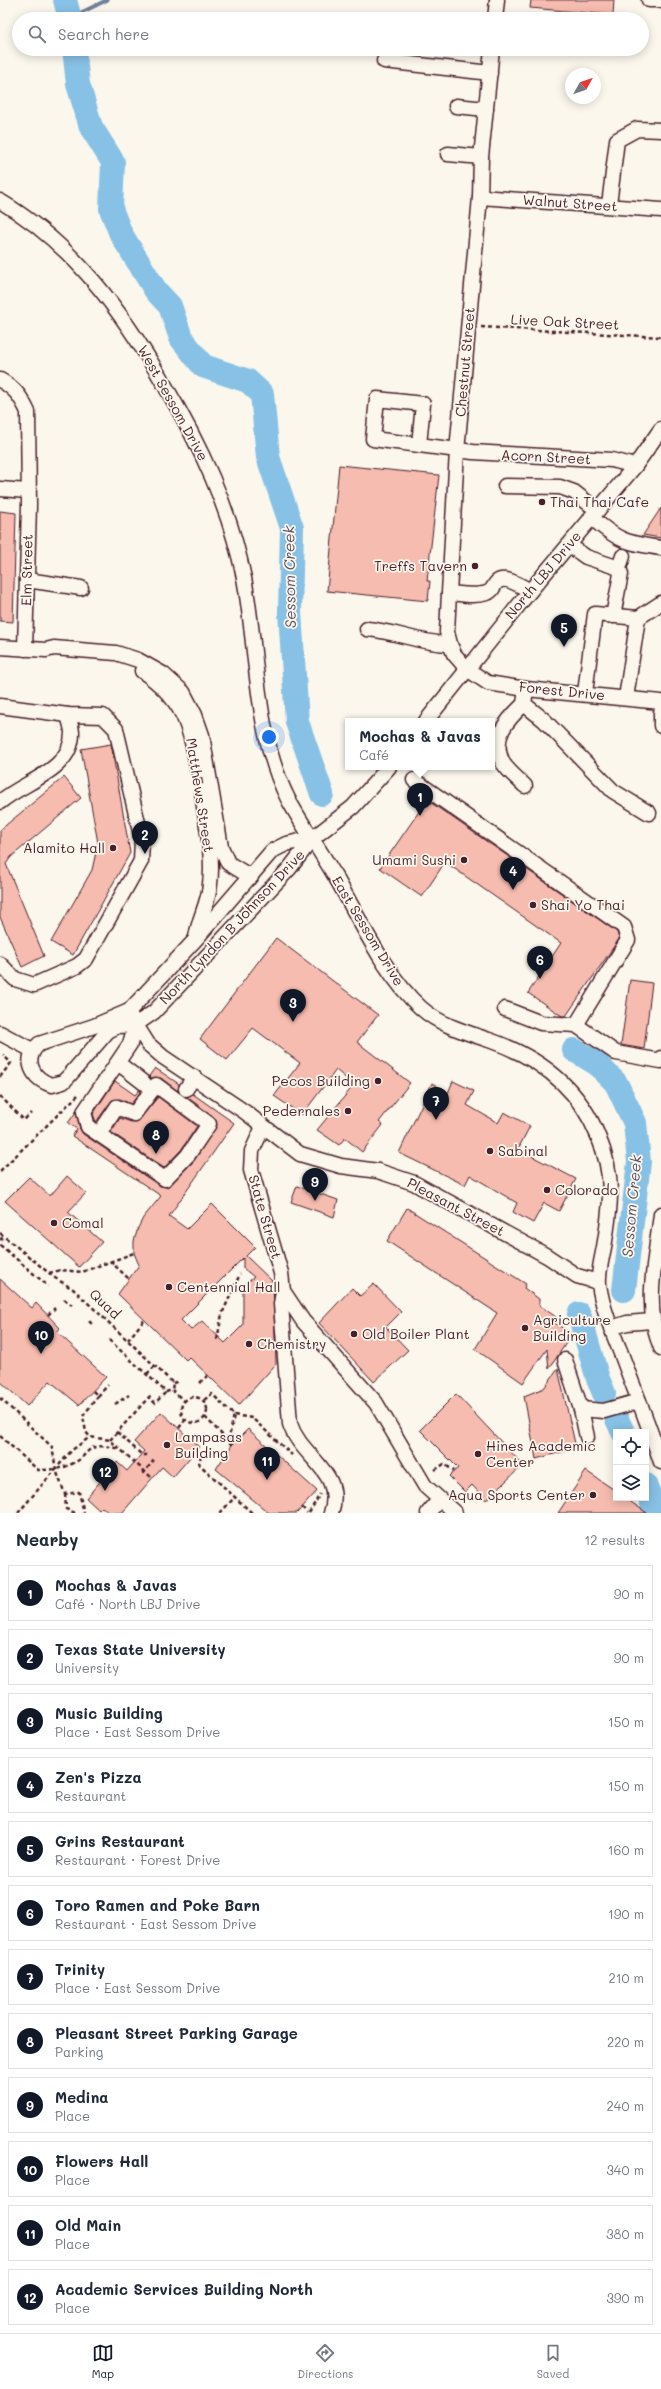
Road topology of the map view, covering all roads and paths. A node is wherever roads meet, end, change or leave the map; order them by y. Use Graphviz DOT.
graph roads {
  1 [pos="497,0"];
  2 [pos="649,0"];
  3 [pos="661,0"];
  4 [pos="496,12"];
  5 [pos="491,56"];
  6 [pos="384,61"];
  7 [pos="490,73"];
  8 [pos="456,106"];
  9 [pos="486,109"];
  10 [pos="661,130"];
  11 [pos="448,154"];
  12 [pos="481,156"];
  13 [pos="480,196"];
  14 [pos="0,201"];
  15 [pos="609,205"];
  16 [pos="661,210"];
  17 [pos="468,327"];
  18 [pos="661,337"];
  19 [pos="0,380"];
  20 [pos="661,429"];
  21 [pos="419,445"];
  22 [pos="457,451"];
  23 [pos="635,466"];
  24 [pos="505,486"];
  25 [pos="0,489"];
  26 [pos="28,491"];
  27 [pos="594,514"];
  28 [pos="569,545"];
  29 [pos="661,548"];
  30 [pos="28,580"];
  31 [pos="81,588"];
  32 [pos="530,591"];
  33 [pos="449,593"];
  34 [pos="661,603"];
  35 [pos="613,616"];
  36 [pos="638,618"];
  37 [pos="367,629"];
  38 [pos="450,644"];
  39 [pos="0,647"];
  40 [pos="25,648"];
  41 [pos="46,650"];
  42 [pos="467,668"];
  43 [pos="526,689"];
  44 [pos="585,693"];
  45 [pos="626,698"];
  46 [pos="661,702"];
  47 [pos="524,704"];
  48 [pos="0,706"];
  49 [pos="661,712"];
  50 [pos="68,715"];
  51 [pos="428,718"];
  52 [pos="661,726"];
  53 [pos="386,770"];
  54 [pos="414,780"];
  55 [pos="525,786"];
  56 [pos="0,802"];
  57 [pos="649,813"];
  58 [pos="313,838"];
  59 [pos="251,876"];
  60 [pos="227,903"];
  61 [pos="243,918"];
  62 [pos="196,939"];
  63 [pos="0,964"];
  64 [pos="505,1009"];
  65 [pos="128,1011"];
  66 [pos="135,1025"];
  67 [pos="576,1025"];
  68 [pos="0,1033"];
  69 [pos="32,1050"];
  70 [pos="3,1055"];
  71 [pos="661,1058"];
  72 [pos="661,1061"];
  73 [pos="118,1063"];
  74 [pos="661,1068"];
  75 [pos="0,1077"];
  76 [pos="144,1083"];
  77 [pos="83,1088"];
  78 [pos="0,1096"];
  79 [pos="31,1113"];
  80 [pos="264,1128"];
  81 [pos="99,1134"];
  82 [pos="0,1172"];
  83 [pos="661,1214"];
  84 [pos="0,1232"];
  85 [pos="4,1236"];
  86 [pos="0,1240"];
  87 [pos="0,1245"];
  88 [pos="134,1253"];
  89 [pos="109,1261"];
  90 [pos="48,1273"];
  91 [pos="240,1274"];
  92 [pos="129,1279"];
  93 [pos="598,1282"];
  94 [pos="48,1286"];
  95 [pos="283,1291"];
  96 [pos="64,1299"];
  97 [pos="72,1305"];
  98 [pos="55,1308"];
  99 [pos="48,1315"];
  100 [pos="145,1319"];
  101 [pos="89,1321"];
  102 [pos="652,1321"];
  103 [pos="94,1326"];
  104 [pos="611,1328"];
  105 [pos="109,1340"];
  106 [pos="128,1340"];
  107 [pos="218,1340"];
  108 [pos="661,1348"];
  109 [pos="565,1360"];
  110 [pos="154,1366"];
  111 [pos="146,1374"];
  112 [pos="208,1375"];
  113 [pos="180,1381"];
  114 [pos="173,1383"];
  115 [pos="200,1383"];
  116 [pos="108,1385"];
  117 [pos="172,1390"];
  118 [pos="94,1391"];
  119 [pos="166,1392"];
  120 [pos="129,1395"];
  121 [pos="98,1396"];
  122 [pos="0,1398"];
  123 [pos="204,1400"];
  124 [pos="184,1401"];
  125 [pos="639,1402"];
  126 [pos="115,1404"];
  127 [pos="581,1409"];
  128 [pos="234,1415"];
  129 [pos="205,1417"];
  130 [pos="185,1420"];
  131 [pos="178,1428"];
  132 [pos="117,1432"];
  133 [pos="0,1436"];
  134 [pos="90,1437"];
  135 [pos="587,1437"];
  136 [pos="110,1440"];
  137 [pos="228,1442"];
  138 [pos="232,1445"];
  139 [pos="120,1449"];
  140 [pos="149,1455"];
  141 [pos="202,1455"];
  142 [pos="154,1460"];
  143 [pos="296,1460"];
  144 [pos="661,1462"];
  145 [pos="56,1470"];
  146 [pos="436,1470"];
  147 [pos="454,1471"];
  148 [pos="143,1474"];
  149 [pos="151,1477"];
  150 [pos="320,1493"];
  151 [pos="65,1494"];
  152 [pos="235,1497"];
  153 [pos="439,1500"];
  154 [pos="302,1507"];
  155 [pos="18,1513"];
  156 [pos="75,1513"];
  157 [pos="84,1513"];
  158 [pos="220,1513"];
  159 [pos="252,1513"];
  160 [pos="308,1513"];
  161 [pos="331,1513"];
  162 [pos="428,1513"];
  163 [pos="455,1513"];
  1 -- 4 [label="street"];
  2 -- 3 [label="street"];
  5 -- 7 [label="street, Chestnut Street"];
  6 -- 7 [label="street"];
  7 -- 9 [label="street, Chestnut Street"];
  8 -- 9 [label="street"];
  9 -- 12 [label="street, Chestnut Street"];
  10 -- 15 [label="street"];
  11 -- 12 [label="street"];
  12 -- 13 [label="street, Chestnut Street"];
  13 -- 15 [label="street, Walnut Street"];
  13 -- 17 [label="street, Chestnut Street"];
  14 -- 58 [label="street, West Sessom Drive"];
  15 -- 16 [label="street, Walnut Street"];
  17 -- 18 [label="path, Live Oak Street"];
  17 -- 22 [label="street, Chestnut Street"];
  19 -- 26 [label="street, Elm Street"];
  20 -- 23 [label="street, North LBJ Drive"];
  21 -- 22 [label="street, Acorn Street"];
  22 -- 23 [label="street, Acorn Street"];
  22 -- 33 [label="street, Chestnut Street"];
  23 -- 27 [label="street, North LBJ Drive"];
  24 -- 27 [label="street"];
  25 -- 26 [label="street"];
  26 -- 30 [label="street, Elm Street"];
  27 -- 28 [label="street, North LBJ Drive"];
  27 -- 29 [label="street"];
  28 -- 32 [label="street, North LBJ Drive"];
  28 -- 35 [label="street"];
  30 -- 31 [label="street"];
  30 -- 40 [label="street, Elm Street"];
  32 -- 33 [label="street"];
  32 -- 42 [label="street, North LBJ Drive"];
  33 -- 38 [label="street, Chestnut Street"];
  34 -- 36 [label="street"];
  35 -- 36 [label="street"];
  35 -- 44 [label="street"];
  36 -- 45 [label="street"];
  37 -- 38 [label="street"];
  38 -- 42 [label="street, Chestnut Street"];
  39 -- 40 [label="street, Matthews Street"];
  40 -- 41 [label="street, Matthews Street"];
  41 -- 59 [label="street, Matthews Street"];
  41 -- 62 [label="street, Matthews Street"];
  42 -- 43 [label="street, Forest Drive"];
  42 -- 51 [label="street, North LBJ Drive"];
  43 -- 44 [label="street, Forest Drive"];
  43 -- 47 [label="street"];
  44 -- 45 [label="street, Forest Drive"];
  45 -- 46 [label="street, Forest Drive"];
  47 -- 55 [label="street"];
  47 -- 57 [label="street"];
  48 -- 50 [label="street"];
  49 -- 52 [label="street"];
  50 -- 56 [label="street"];
  50 -- 63 [label="street"];
  53 -- 58 [label="street"];
  54 -- 67 [label="street"];
  58 -- 59 [label="street, North Lyndon B Johnson Drive"];
  58 -- 61 [label="street, North Lyndon B Johnson Drive"];
  58 -- 93 [label="street, East Sessom Drive"];
  59 -- 60 [label="street, North Lyndon B Johnson Drive"];
  60 -- 61 [label="street"];
  60 -- 62 [label="street, North Lyndon B Johnson Drive"];
  61 -- 66 [label="street, North Lyndon B Johnson Drive"];
  62 -- 65 [label="street, North Lyndon B Johnson Drive"];
  64 -- 67 [label="street"];
  65 -- 66 [label="street, Pleasant Street"];
  65 -- 69 [label="street, North Lyndon B Johnson Drive"];
  66 -- 69 [label="street, North Lyndon B Johnson Drive"];
  66 -- 73 [label="street"];
  66 -- 80 [label="street, Pleasant Street"];
  67 -- 72 [label="street"];
  68 -- 69 [label="street"];
  70 -- 75 [label="path"];
  71 -- 72 [label="street"];
  72 -- 74 [label="street"];
  73 -- 76 [label="street"];
  73 -- 81 [label="street"];
  77 -- 82 [label="path"];
  78 -- 79 [label="path"];
  80 -- 93 [label="street, Pleasant Street"];
  80 -- 95 [label="street, State Street"];
  81 -- 81 [label="street"];
  83 -- 102 [label="street"];
  84 -- 85 [label="path, Quad"];
  85 -- 86 [label="path"];
  85 -- 90 [label="path, Quad"];
  87 -- 94 [label="path"];
  88 -- 89 [label="path"];
  89 -- 90 [label="path"];
  89 -- 92 [label="path"];
  90 -- 106 [label="path, Quad"];
  91 -- 107 [label="path"];
  93 -- 104 [label="street, East Sessom Drive"];
  95 -- 153 [label="street, State Street"];
  95 -- 161 [label="street"];
  96 -- 97 [label="path"];
  98 -- 99 [label="path"];
  100 -- 106 [label="path"];
  101 -- 103 [label="path"];
  102 -- 104 [label="street"];
  102 -- 108 [label="street"];
  104 -- 125 [label="street, East Sessom Drive"];
  105 -- 111 [label="path"];
  106 -- 110 [label="path, Quad"];
  109 -- 127 [label="street"];
  110 -- 111 [label="path"];
  110 -- 114 [label="path, Quad"];
  111 -- 119 [label="path"];
  112 -- 115 [label="path"];
  113 -- 114 [label="path"];
  114 -- 117 [label="path"];
  116 -- 121 [label="path"];
  117 -- 119 [label="path"];
  117 -- 124 [label="path"];
  118 -- 121 [label="path"];
  119 -- 132 [label="path"];
  120 -- 126 [label="path"];
  121 -- 134 [label="path"];
  122 -- 145 [label="path"];
  123 -- 124 [label="path"];
  123 -- 128 [label="path"];
  123 -- 129 [label="path"];
  124 -- 130 [label="path"];
  125 -- 127 [label="street"];
  125 -- 144 [label="street, East Sessom Drive"];
  127 -- 135 [label="street"];
  128 -- 137 [label="path"];
  128 -- 143 [label="path"];
  129 -- 130 [label="path"];
  129 -- 137 [label="path"];
  130 -- 131 [label="path"];
  132 -- 136 [label="path"];
  132 -- 140 [label="path"];
  133 -- 145 [label="path"];
  134 -- 136 [label="path"];
  134 -- 145 [label="path"];
  136 -- 139 [label="path"];
  137 -- 138 [label="path"];
  139 -- 145 [label="path"];
  139 -- 149 [label="path"];
  141 -- 152 [label="path"];
  142 -- 148 [label="path, bridge"];
  145 -- 151 [label="path"];
  145 -- 155 [label="path"];
  146 -- 147 [label="path"];
  150 -- 160 [label="path"];
  151 -- 156 [label="path"];
  151 -- 157 [label="path"];
  152 -- 158 [label="path"];
  152 -- 159 [label="path"];
  153 -- 162 [label="street"];
  153 -- 163 [label="street, State Street"];
  154 -- 160 [label="path"];
}
